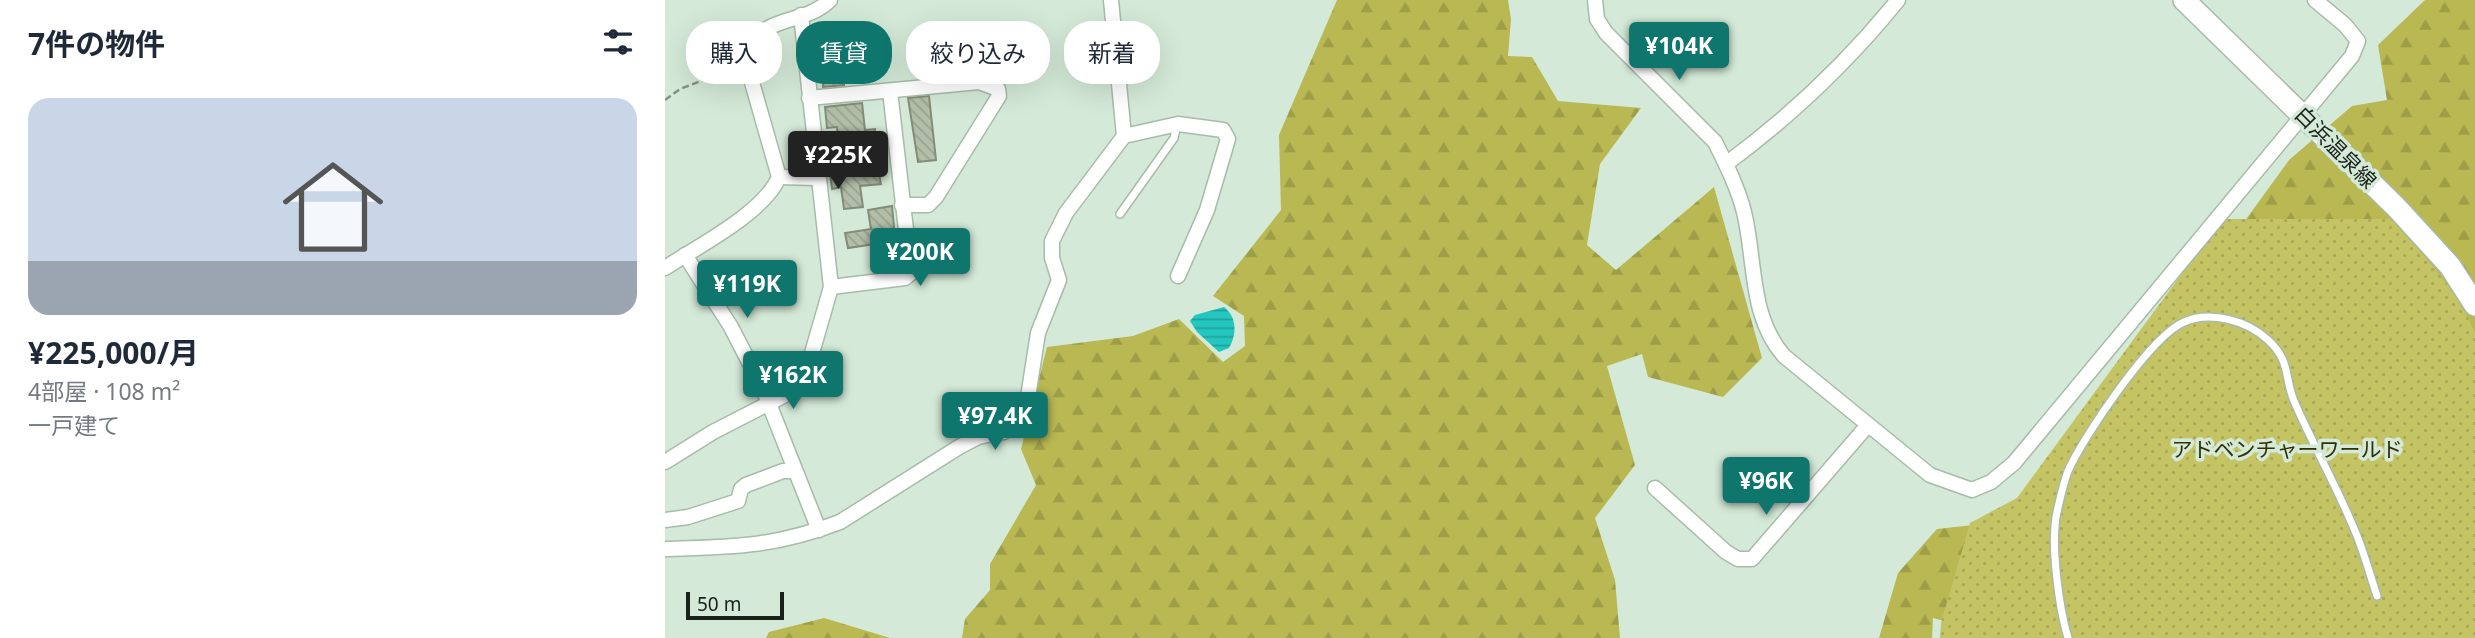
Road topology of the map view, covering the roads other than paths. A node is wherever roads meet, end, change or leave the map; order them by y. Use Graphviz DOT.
graph roads {
  1 [pos="830,0"];
  2 [pos="1111,0"];
  3 [pos="1595,0"];
  4 [pos="1898,0"];
  5 [pos="2184,0"];
  6 [pos="2315,0"];
  7 [pos="801,15"];
  8 [pos="890,91"];
  9 [pos="809,98"];
  10 [pos="2302,113"];
  11 [pos="1178,124"];
  12 [pos="1124,136"];
  13 [pos="1726,164"];
  14 [pos="779,177"];
  15 [pos="818,178"];
  16 [pos="902,205"];
  17 [pos="1120,214"];
  18 [pos="685,255"];
  19 [pos="665,268"];
  20 [pos="1178,276"];
  21 [pos="831,287"];
  22 [pos="2475,305"];
  23 [pos="769,405"];
  24 [pos="1868,425"];
  25 [pos="665,462"];
  26 [pos="793,471"];
  27 [pos="1655,488"];
  28 [pos="665,520"];
  29 [pos="819,530"];
  30 [pos="665,548"];
  31 [pos="2377,596"];
  32 [pos="2068,638"];
  1 -- 7 [label="street"];
  2 -- 12 [label="street"];
  3 -- 13 [label="street"];
  4 -- 13 [label="street"];
  5 -- 10 [label="main road, 白浜温泉線"];
  6 -- 10 [label="street"];
  7 -- 9 [label="street"];
  7 -- 14 [label="street"];
  8 -- 9 [label="street"];
  8 -- 16 [label="street"];
  8 -- 16 [label="street"];
  9 -- 15 [label="street"];
  10 -- 22 [label="main road, 白浜温泉線"];
  10 -- 24 [label="street"];
  11 -- 12 [label="street"];
  11 -- 17 [label="lane"];
  11 -- 20 [label="street"];
  12 -- 29 [label="street"];
  13 -- 24 [label="street"];
  14 -- 15 [label="street"];
  14 -- 18 [label="street"];
  15 -- 21 [label="street"];
  16 -- 21 [label="street"];
  18 -- 19 [label="street"];
  18 -- 23 [label="street"];
  21 -- 23 [label="street"];
  23 -- 25 [label="street"];
  23 -- 26 [label="street"];
  24 -- 27 [label="street"];
  26 -- 28 [label="street"];
  26 -- 29 [label="street"];
  29 -- 30 [label="street"];
  31 -- 32 [label="lane"];
}
